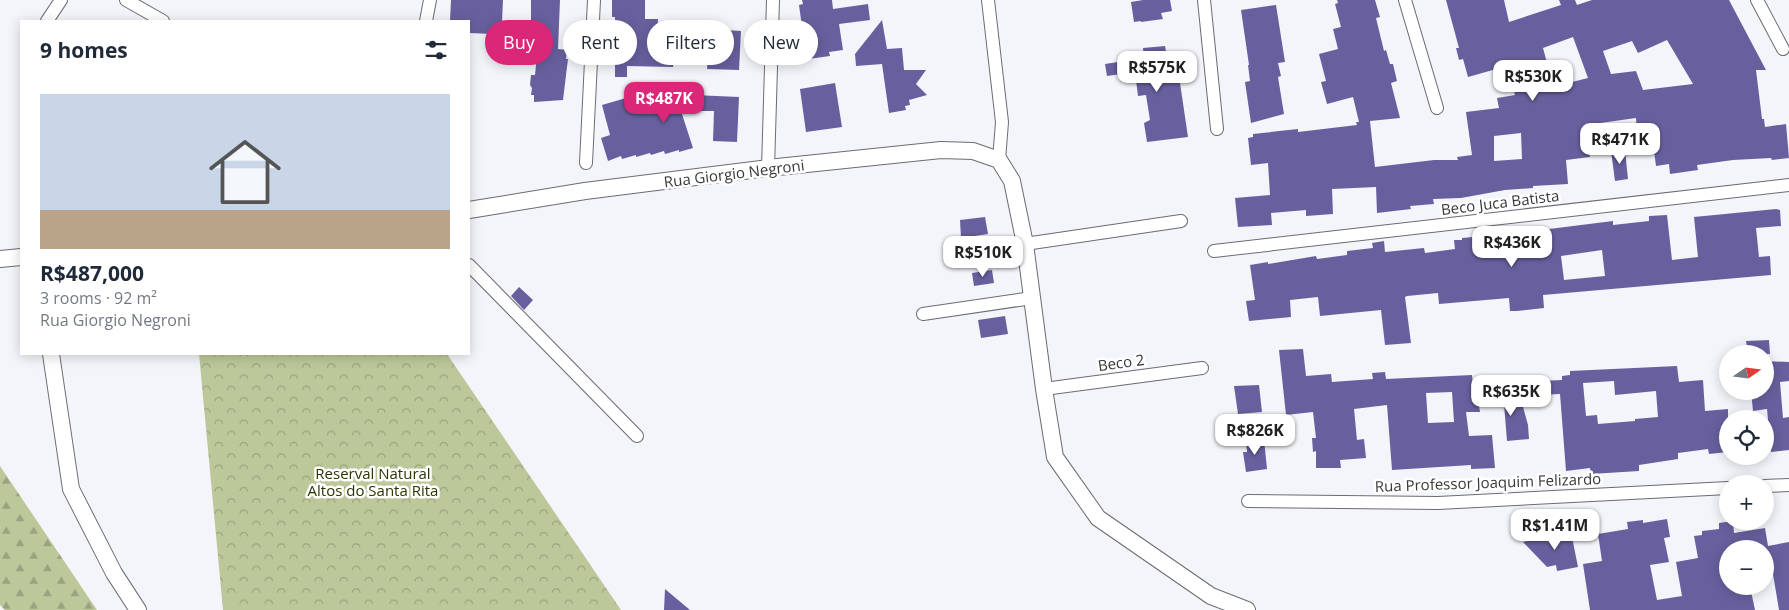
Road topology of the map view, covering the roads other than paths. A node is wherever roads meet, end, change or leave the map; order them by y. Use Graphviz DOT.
graph roads {
  1 [pos="61,0"];
  2 [pos="126,0"];
  3 [pos="430,0"];
  4 [pos="594,0"];
  5 [pos="773,0"];
  6 [pos="988,0"];
  7 [pos="1204,0"];
  8 [pos="1405,0"];
  9 [pos="1757,0"];
  10 [pos="48,20"];
  11 [pos="161,20"];
  12 [pos="426,20"];
  13 [pos="1783,49"];
  14 [pos="1436,108"];
  15 [pos="1217,129"];
  16 [pos="999,160"];
  17 [pos="586,163"];
  18 [pos="768,168"];
  19 [pos="1789,185"];
  20 [pos="470,210"];
  21 [pos="1182,221"];
  22 [pos="1025,244"];
  23 [pos="1214,250"];
  24 [pos="20,257"];
  25 [pos="0,259"];
  26 [pos="470,266"];
  27 [pos="1032,298"];
  28 [pos="923,314"];
  29 [pos="51,355"];
  30 [pos="1202,368"];
  31 [pos="1044,389"];
  32 [pos="637,436"];
  33 [pos="1789,485"];
  34 [pos="1774,486"];
  35 [pos="1719,488"];
  36 [pos="1248,501"];
  37 [pos="138,610"];
  38 [pos="1247,610"];
  1 -- 10 [label="street"];
  2 -- 11 [label="street"];
  3 -- 12 [label="street"];
  4 -- 17 [label="street"];
  5 -- 18 [label="street"];
  6 -- 16 [label="street"];
  7 -- 15 [label="street"];
  8 -- 14 [label="street"];
  9 -- 13 [label="street"];
  16 -- 18 [label="street, Rua Giorgio Negroni"];
  16 -- 22 [label="street"];
  18 -- 20 [label="street, Rua Giorgio Negroni"];
  19 -- 23 [label="street, Beco Juca Batista"];
  21 -- 22 [label="street"];
  22 -- 27 [label="street"];
  24 -- 25 [label="street"];
  26 -- 32 [label="street"];
  27 -- 28 [label="street"];
  27 -- 31 [label="street"];
  29 -- 37 [label="street"];
  30 -- 31 [label="street, Beco 2"];
  31 -- 38 [label="street"];
  33 -- 34 [label="street"];
  35 -- 36 [label="street, Rua Professor Joaquim Felizardo"];
}
